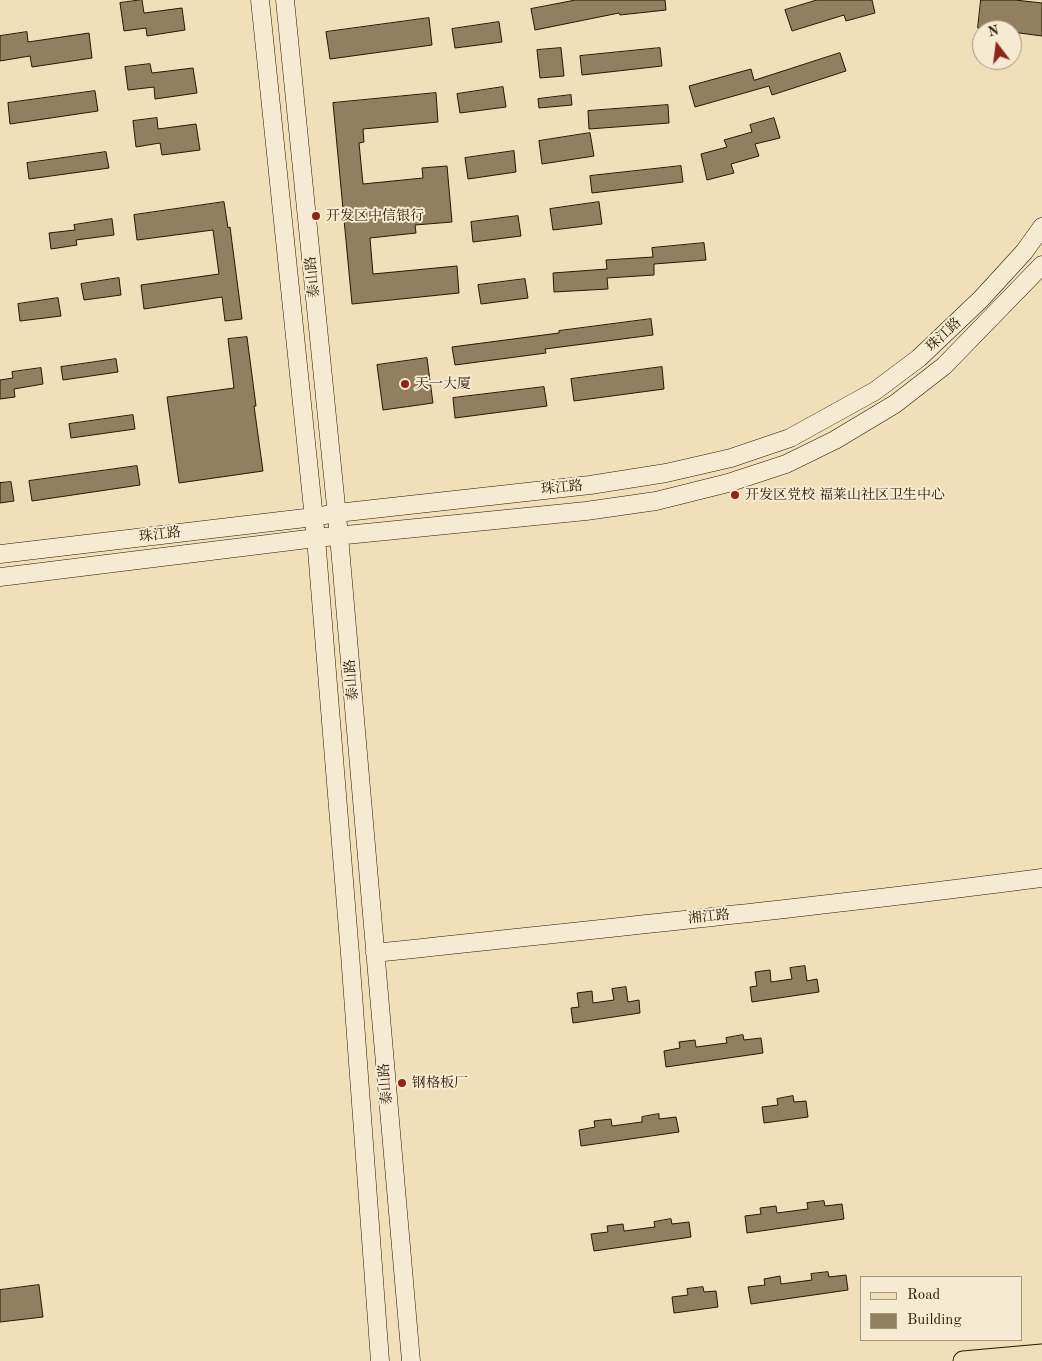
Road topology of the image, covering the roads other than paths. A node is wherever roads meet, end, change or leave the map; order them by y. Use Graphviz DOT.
graph roads {
  1 [pos="260,0"];
  2 [pos="285,0"];
  3 [pos="1041,230"];
  4 [pos="1024,252"];
  5 [pos="1042,265"];
  6 [pos="337,513"];
  7 [pos="314,516"];
  8 [pos="339,536"];
  9 [pos="316,538"];
  10 [pos="0,554"];
  11 [pos="0,577"];
  12 [pos="1042,878"];
  13 [pos="375,953"];
  14 [pos="1042,1354"];
  15 [pos="380,1361"];
  16 [pos="411,1361"];
  17 [pos="963,1361"];
  1 -- 7 [label="main road, 泰山路"];
  2 -- 6 [label="main road, 泰山路"];
  3 -- 4 [label="main road, 珠江路"];
  4 -- 5 [label="main road"];
  4 -- 6 [label="main road, 珠江路"];
  5 -- 8 [label="main road"];
  6 -- 7 [label="main road, 珠江路"];
  6 -- 8 [label="main road, 泰山路"];
  7 -- 9 [label="main road, 泰山路"];
  7 -- 10 [label="main road, 珠江路"];
  8 -- 9 [label="main road"];
  8 -- 13 [label="main road, 泰山路"];
  9 -- 11 [label="main road"];
  9 -- 15 [label="main road, 泰山路"];
  12 -- 13 [label="main road, 湘江路"];
  13 -- 16 [label="main road, 泰山路"];
  14 -- 17 [label="main road"];
}
